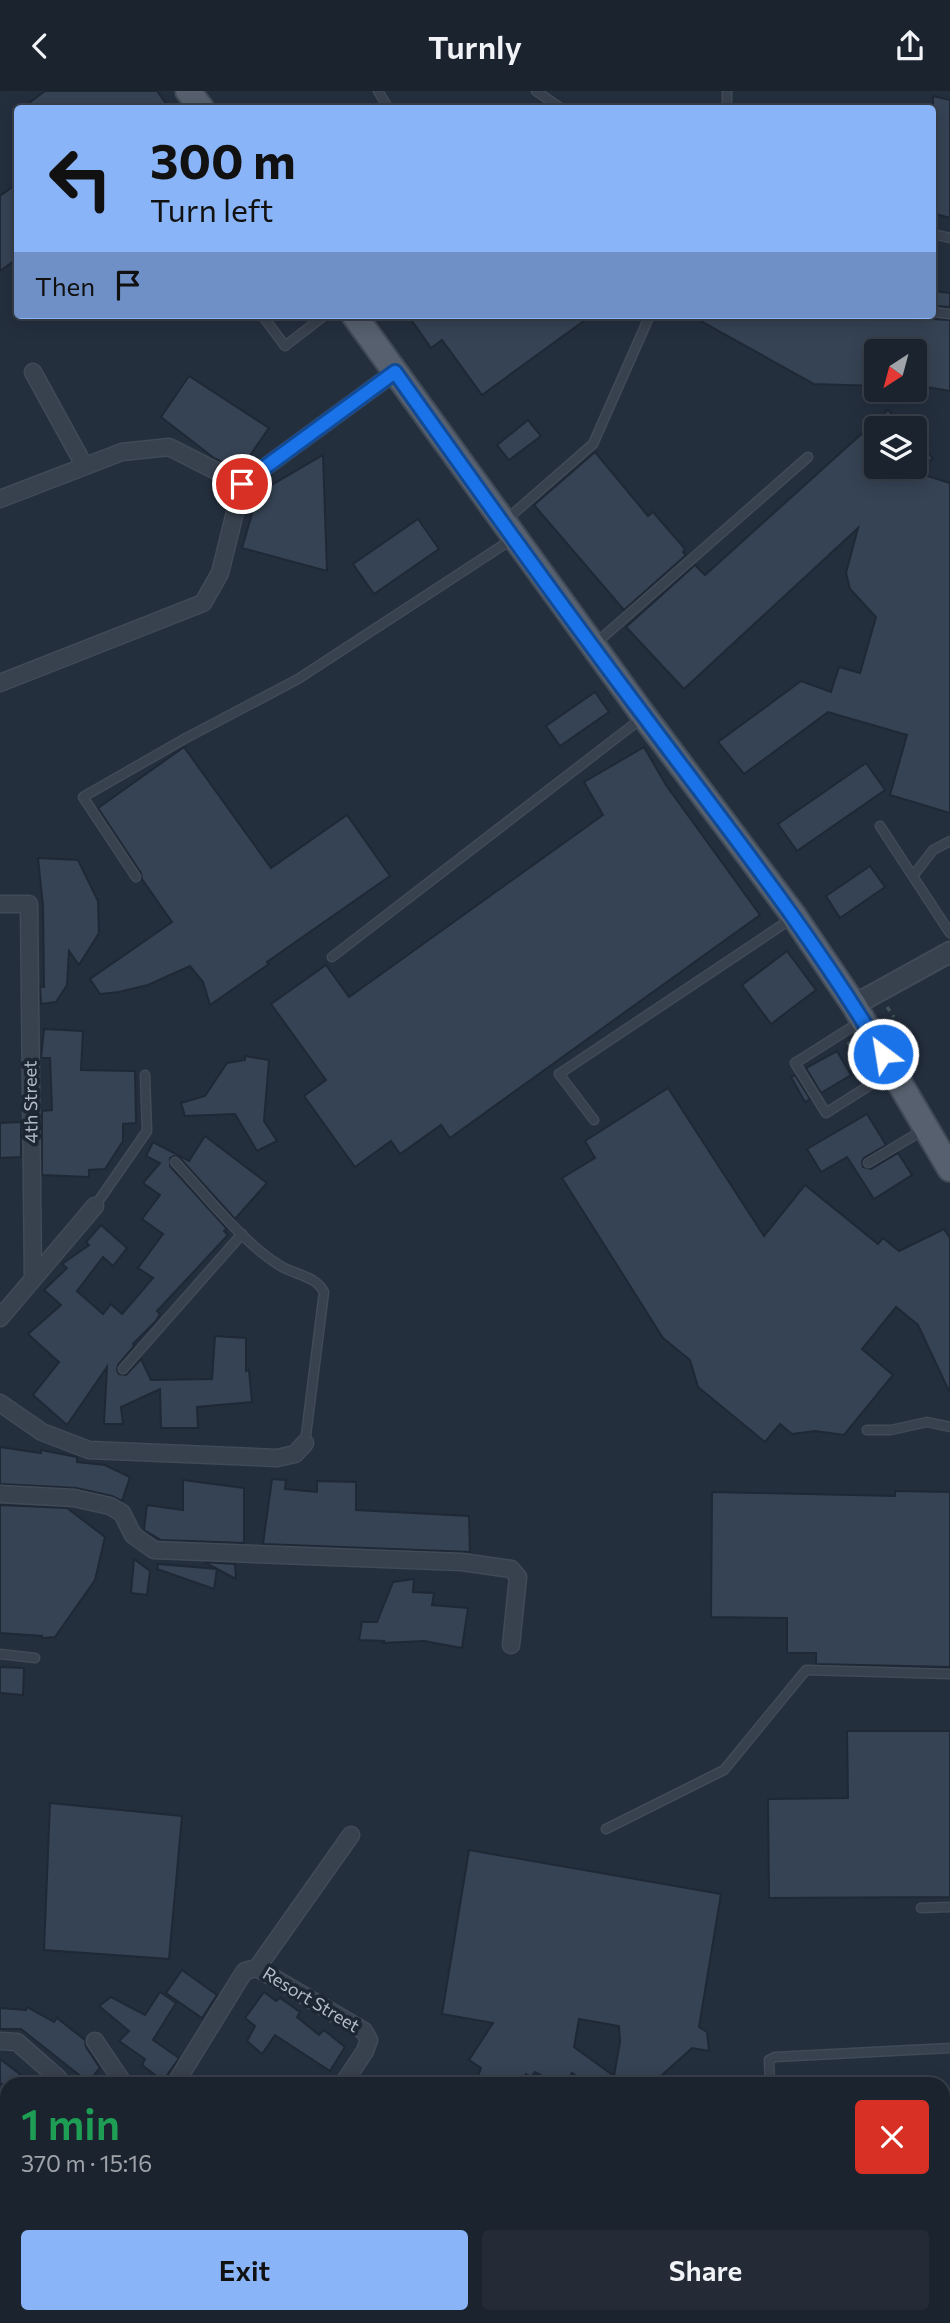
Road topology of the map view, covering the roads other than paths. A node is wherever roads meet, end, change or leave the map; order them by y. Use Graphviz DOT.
graph roads {
  1 [pos="188,91"];
  2 [pos="536,91"];
  3 [pos="199,105"];
  4 [pos="556,105"];
  5 [pos="265,319"];
  6 [pos="320,319"];
  7 [pos="357,319"];
  8 [pos="648,319"];
  9 [pos="33,372"];
  10 [pos="395,372"];
  11 [pos="808,457"];
  12 [pos="84,465"];
  13 [pos="242,484"];
  14 [pos="0,499"];
  15 [pos="509,529"];
  16 [pos="593,646"];
  17 [pos="0,683"];
  18 [pos="644,716"];
  19 [pos="880,826"];
  20 [pos="950,841"];
  21 [pos="913,876"];
  22 [pos="136,877"];
  23 [pos="0,904"];
  24 [pos="794,916"];
  25 [pos="950,933"];
  26 [pos="950,952"];
  27 [pos="332,957"];
  28 [pos="853,1019"];
  29 [pos="893,1071"];
  30 [pos="145,1075"];
  31 [pos="594,1120"];
  32 [pos="927,1128"];
  33 [pos="176,1162"];
  34 [pos="868,1163"];
  35 [pos="950,1169"];
  36 [pos="95,1206"];
  37 [pos="242,1234"];
  38 [pos="33,1278"];
  39 [pos="0,1318"];
  40 [pos="123,1369"];
  41 [pos="0,1403"];
  42 [pos="950,1427"];
  43 [pos="867,1430"];
  44 [pos="305,1443"];
  45 [pos="0,1494"];
  46 [pos="511,1645"];
  47 [pos="0,1654"];
  48 [pos="34,1658"];
  49 [pos="950,1674"];
  50 [pos="606,1829"];
  51 [pos="351,1835"];
  52 [pos="950,1907"];
  53 [pos="921,1908"];
  54 [pos="257,1968"];
  55 [pos="0,2041"];
  56 [pos="95,2041"];
  57 [pos="950,2048"];
  58 [pos="57,2077"];
  59 [pos="119,2077"];
  60 [pos="179,2077"];
  61 [pos="348,2077"];
  62 [pos="770,2077"];
  1 -- 3 [label="main road"];
  2 -- 4 [label="lane"];
  5 -- 6 [label="lane"];
  7 -- 10 [label="main road"];
  8 -- 15 [label="lane"];
  9 -- 12 [label="street"];
  10 -- 13 [label="street"];
  10 -- 15 [label="main road"];
  11 -- 16 [label="lane"];
  12 -- 13 [label="street"];
  12 -- 14 [label="street"];
  13 -- 17 [label="street"];
  15 -- 16 [label="main road"];
  15 -- 22 [label="lane"];
  16 -- 18 [label="main road"];
  18 -- 24 [label="main road"];
  18 -- 27 [label="lane"];
  19 -- 21 [label="lane"];
  20 -- 21 [label="lane"];
  21 -- 25 [label="lane"];
  23 -- 38 [label="street, 4th Street"];
  24 -- 28 [label="main road"];
  24 -- 31 [label="lane"];
  26 -- 28 [label="street"];
  28 -- 29 [label="main road"];
  28 -- 29 [label="lane"];
  29 -- 32 [label="main road"];
  30 -- 36 [label="lane"];
  32 -- 34 [label="lane"];
  32 -- 35 [label="main road"];
  33 -- 37 [label="lane"];
  36 -- 38 [label="street"];
  37 -- 40 [label="lane"];
  37 -- 44 [label="lane"];
  38 -- 39 [label="street"];
  41 -- 44 [label="street"];
  42 -- 43 [label="lane"];
  45 -- 46 [label="street"];
  47 -- 48 [label="lane"];
  49 -- 50 [label="lane"];
  51 -- 54 [label="street"];
  52 -- 53 [label="lane"];
  54 -- 60 [label="street, Resort Street"];
  54 -- 61 [label="street, Resort Street"];
  55 -- 58 [label="street"];
  56 -- 59 [label="street"];
  57 -- 62 [label="lane"];
}
